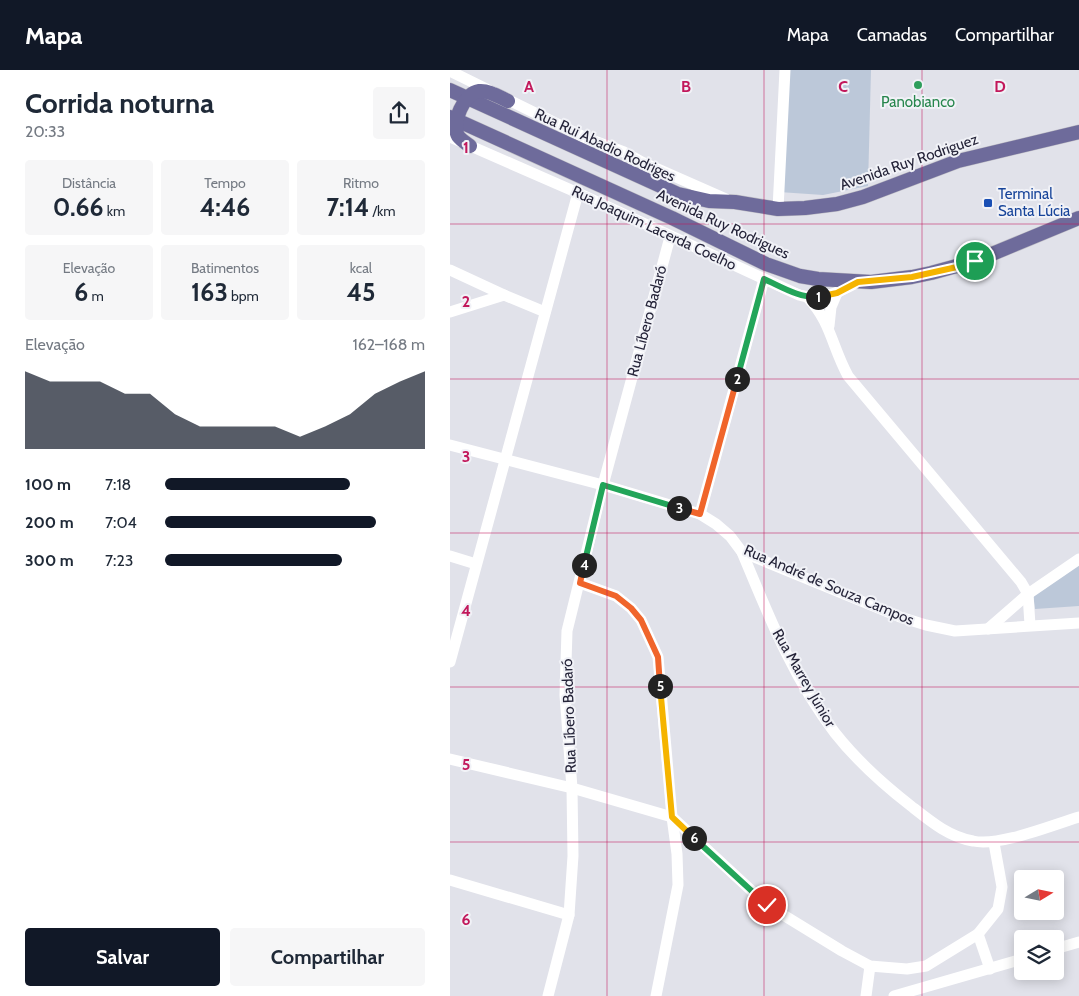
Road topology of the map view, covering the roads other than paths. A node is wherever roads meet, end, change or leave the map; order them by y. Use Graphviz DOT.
graph roads {
  1 [pos="785,70"];
  2 [pos="450,71"];
  3 [pos="450,90"];
  4 [pos="467,99"];
  5 [pos="508,100"];
  6 [pos="453,119"];
  7 [pos="1079,132"];
  8 [pos="450,137"];
  9 [pos="470,146"];
  10 [pos="578,193"];
  11 [pos="735,202"];
  12 [pos="778,209"];
  13 [pos="1079,218"];
  14 [pos="670,236"];
  15 [pos="450,270"];
  16 [pos="764,279"];
  17 [pos="858,282"];
  18 [pos="837,293"];
  19 [pos="504,296"];
  20 [pos="808,298"];
  21 [pos="450,312"];
  22 [pos="545,312"];
  23 [pos="829,327"];
  24 [pos="450,445"];
  25 [pos="504,460"];
  26 [pos="603,485"];
  27 [pos="700,514"];
  28 [pos="742,552"];
  29 [pos="450,556"];
  30 [pos="1079,559"];
  31 [pos="476,564"];
  32 [pos="580,583"];
  33 [pos="1028,594"];
  34 [pos="1079,623"];
  35 [pos="1030,625"];
  36 [pos="988,629"];
  37 [pos="450,662"];
  38 [pos="450,759"];
  39 [pos="572,788"];
  40 [pos="672,817"];
  41 [pos="1079,817"];
  42 [pos="994,843"];
  43 [pos="450,880"];
  44 [pos="569,915"];
  45 [pos="978,934"];
  46 [pos="1079,942"];
  47 [pos="1064,946"];
  48 [pos="1014,962"];
  49 [pos="870,966"];
  50 [pos="926,966"];
  51 [pos="990,969"];
  52 [pos="934,985"];
  53 [pos="548,996"];
  54 [pos="656,996"];
  55 [pos="866,996"];
  56 [pos="894,996"];
  1 -- 12 [label="street"];
  2 -- 5 [label="street, Rua Rui Abadio Rodriges"];
  3 -- 4 [label="main road, Avenida Ruy Rodrigues"];
  4 -- 5 [label="main road"];
  4 -- 6 [label="main road"];
  4 -- 11 [label="main road, Avenida Ruy Rodrigues"];
  5 -- 11 [label="street, Rua Rui Abadio Rodriges"];
  6 -- 9 [label="main road"];
  6 -- 17 [label="main road, Avenida Ruy Rodrigues"];
  7 -- 12 [label="main road, Avenida Ruy Rodriguez"];
  8 -- 9 [label="street, Rua Joaquim Lacerda Coelho"];
  9 -- 10 [label="street, Rua Joaquim Lacerda Coelho"];
  10 -- 14 [label="street, Rua Joaquim Lacerda Coelho"];
  10 -- 22 [label="street"];
  11 -- 12 [label="main road, Avenida Ruy Rodrigues"];
  13 -- 17 [label="main road, Avenida Ruy Rodrigues"];
  14 -- 16 [label="street, Rua Joaquim Lacerda Coelho"];
  14 -- 26 [label="street, Rua Líbero Badaró"];
  15 -- 19 [label="street"];
  16 -- 20 [label="street, Rua Joaquim Lacerda Coelho"];
  16 -- 27 [label="street"];
  17 -- 18 [label="street"];
  18 -- 20 [label="street"];
  18 -- 23 [label="street"];
  19 -- 21 [label="street"];
  19 -- 22 [label="street"];
  20 -- 23 [label="street"];
  22 -- 25 [label="street"];
  23 -- 33 [label="street"];
  24 -- 25 [label="street, Rua André de Souza Campos"];
  25 -- 26 [label="street, Rua André de Souza Campos"];
  25 -- 31 [label="street"];
  26 -- 27 [label="street, Rua André de Souza Campos"];
  26 -- 32 [label="street, Rua Líbero Badaró"];
  27 -- 28 [label="street, Rua André de Souza Campos"];
  28 -- 36 [label="street, Rua André de Souza Campos"];
  28 -- 42 [label="street, Rua Marrey Júnior"];
  29 -- 31 [label="street"];
  30 -- 33 [label="street"];
  31 -- 37 [label="street"];
  32 -- 39 [label="street, Rua Líbero Badaró"];
  32 -- 40 [label="street"];
  33 -- 35 [label="street"];
  33 -- 36 [label="street"];
  34 -- 35 [label="street, Rua André de Souza Campos"];
  35 -- 36 [label="street, Rua André de Souza Campos"];
  38 -- 39 [label="street"];
  39 -- 40 [label="street"];
  39 -- 44 [label="street, Rua Líbero Badaró"];
  40 -- 49 [label="street"];
  40 -- 54 [label="street"];
  41 -- 42 [label="street, Rua Marrey Júnior"];
  42 -- 45 [label="street"];
  43 -- 44 [label="street"];
  44 -- 53 [label="street, Rua Líbero Badaró"];
  45 -- 50 [label="street"];
  45 -- 51 [label="street"];
  46 -- 47 [label="street"];
  48 -- 51 [label="street"];
  49 -- 50 [label="street"];
  49 -- 55 [label="street"];
  50 -- 52 [label="street"];
  51 -- 52 [label="street"];
  52 -- 56 [label="street"];
}
